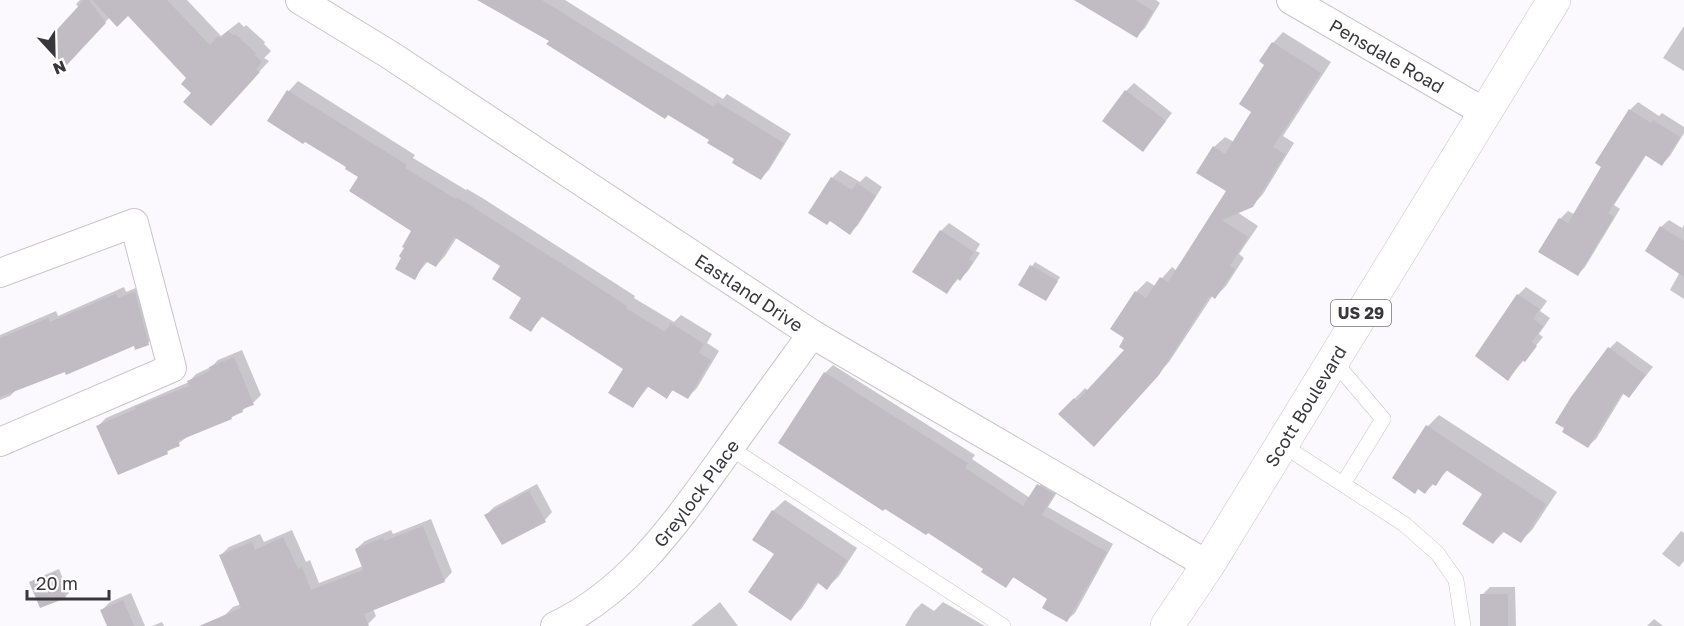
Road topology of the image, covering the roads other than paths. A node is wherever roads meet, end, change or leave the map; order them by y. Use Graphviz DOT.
graph roads {
  1 [pos="300,0"];
  2 [pos="1291,0"];
  3 [pos="1554,0"];
  4 [pos="1484,112"];
  5 [pos="0,273"];
  6 [pos="812,334"];
  7 [pos="1333,360"];
  8 [pos="0,442"];
  9 [pos="1281,444"];
  10 [pos="730,448"];
  11 [pos="1342,484"];
  12 [pos="1208,565"];
  13 [pos="1175,623"];
  14 [pos="555,626"];
  15 [pos="1003,626"];
  16 [pos="1463,626"];
  1 -- 6 [label="street, Eastland Drive"];
  2 -- 4 [label="street, Pensdale Road"];
  3 -- 4 [label="highway, Scott Boulevard / US 29"];
  4 -- 7 [label="highway, Scott Boulevard / US 29"];
  5 -- 8 [label="street"];
  6 -- 10 [label="street, Greylock Place"];
  6 -- 12 [label="street, Eastland Drive"];
  7 -- 9 [label="highway, Scott Boulevard / US 29"];
  7 -- 11 [label="lane"];
  9 -- 11 [label="lane"];
  9 -- 12 [label="highway, Scott Boulevard / US 29"];
  10 -- 14 [label="street, Greylock Place"];
  10 -- 15 [label="lane"];
  11 -- 16 [label="lane"];
  12 -- 13 [label="highway, Scott Boulevard / US 29"];
}
